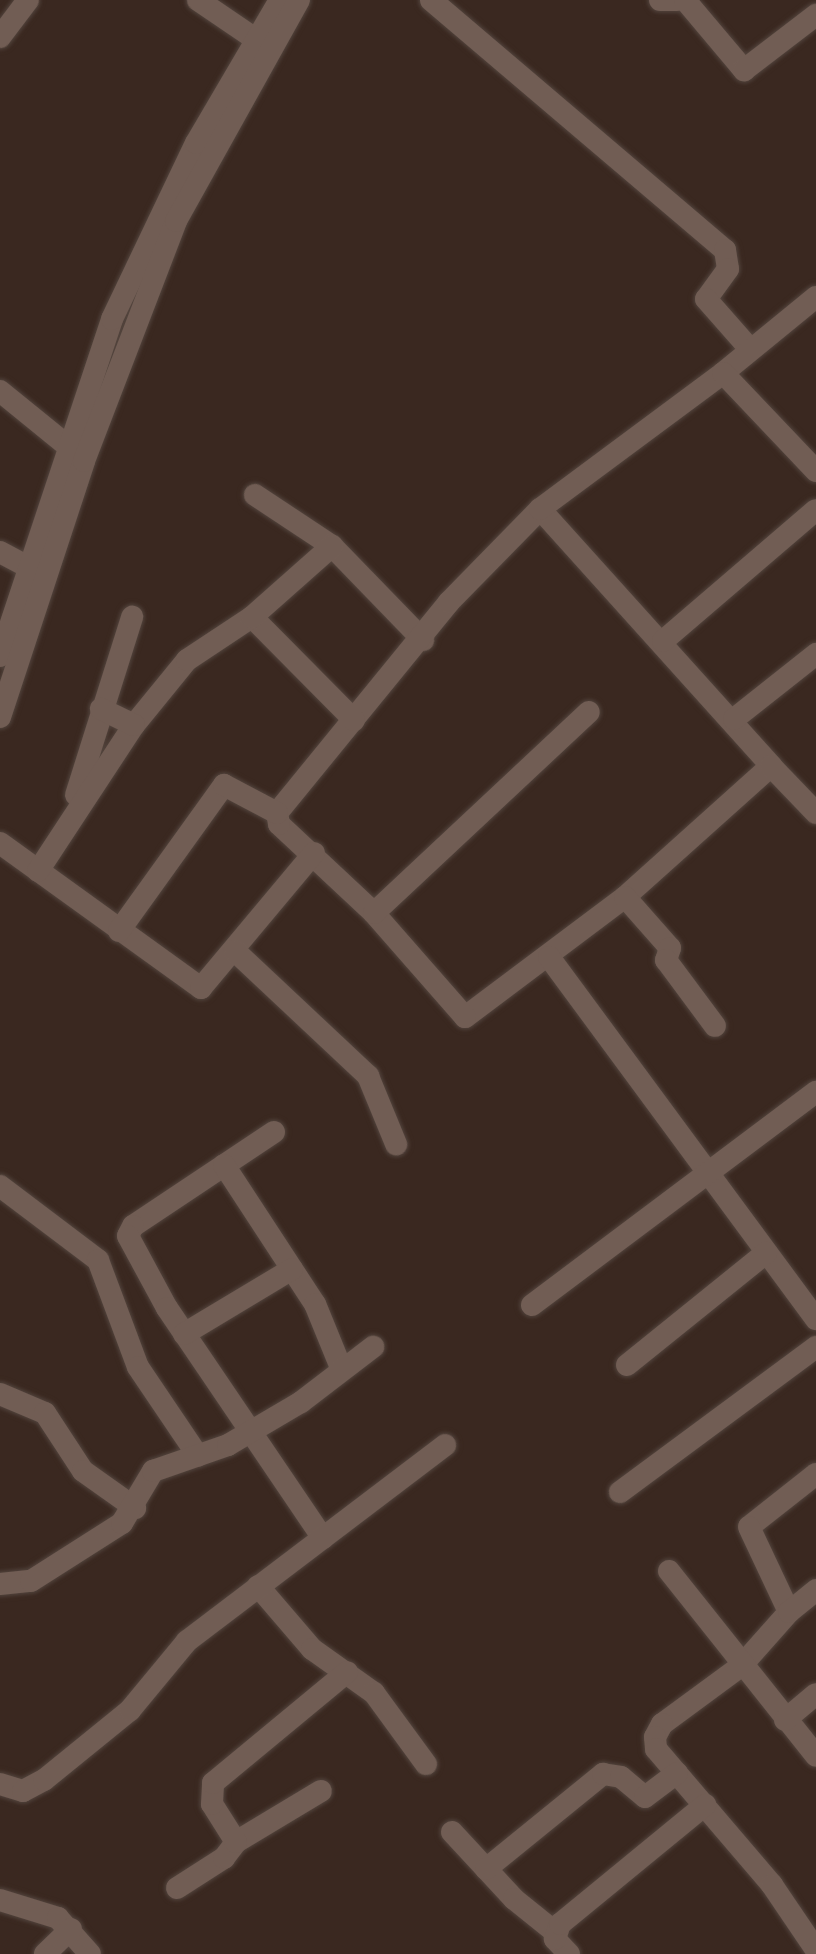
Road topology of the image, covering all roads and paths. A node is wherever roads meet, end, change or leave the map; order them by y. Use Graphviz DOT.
graph roads {
  1 [pos="28,0"];
  2 [pos="198,0"];
  3 [pos="280,0"];
  4 [pos="299,0"];
  5 [pos="431,0"];
  6 [pos="660,0"];
  7 [pos="677,0"];
  8 [pos="685,0"];
  9 [pos="816,15"];
  10 [pos="0,37"];
  11 [pos="265,46"];
  12 [pos="816,297"];
  13 [pos="749,348"];
  14 [pos="723,373"];
  15 [pos="0,391"];
  16 [pos="69,447"];
  17 [pos="816,471"];
  18 [pos="255,495"];
  19 [pos="540,509"];
  20 [pos="816,510"];
  21 [pos="332,546"];
  22 [pos="0,552"];
  23 [pos="28,567"];
  24 [pos="132,617"];
  25 [pos="252,617"];
  26 [pos="423,640"];
  27 [pos="663,641"];
  28 [pos="0,653"];
  29 [pos="816,654"];
  30 [pos="101,709"];
  31 [pos="589,712"];
  32 [pos="0,717"];
  33 [pos="734,719"];
  34 [pos="354,720"];
  35 [pos="134,725"];
  36 [pos="771,766"];
  37 [pos="72,812"];
  38 [pos="277,813"];
  39 [pos="816,813"];
  40 [pos="0,843"];
  41 [pos="314,853"];
  42 [pos="38,871"];
  43 [pos="625,897"];
  44 [pos="374,913"];
  45 [pos="119,931"];
  46 [pos="235,951"];
  47 [pos="549,957"];
  48 [pos="715,1026"];
  49 [pos="816,1092"];
  50 [pos="274,1132"];
  51 [pos="396,1144"];
  52 [pos="224,1165"];
  53 [pos="706,1175"];
  54 [pos="0,1186"];
  55 [pos="766,1253"];
  56 [pos="292,1269"];
  57 [pos="532,1305"];
  58 [pos="816,1319"];
  59 [pos="184,1334"];
  60 [pos="373,1347"];
  61 [pos="816,1347"];
  62 [pos="627,1365"];
  63 [pos="342,1370"];
  64 [pos="0,1394"];
  65 [pos="250,1432"];
  66 [pos="445,1445"];
  67 [pos="198,1456"];
  68 [pos="816,1474"];
  69 [pos="620,1492"];
  70 [pos="135,1508"];
  71 [pos="323,1538"];
  72 [pos="669,1571"];
  73 [pos="0,1584"];
  74 [pos="258,1586"];
  75 [pos="816,1590"];
  76 [pos="789,1612"];
  77 [pos="741,1666"];
  78 [pos="347,1672"];
  79 [pos="816,1694"];
  80 [pos="785,1720"];
  81 [pos="816,1756"];
  82 [pos="426,1764"];
  83 [pos="677,1773"];
  84 [pos="0,1784"];
  85 [pos="321,1791"];
  86 [pos="705,1805"];
  87 [pos="452,1832"];
  88 [pos="236,1842"];
  89 [pos="486,1869"];
  90 [pos="177,1888"];
  91 [pos="0,1900"];
  92 [pos="71,1929"];
  93 [pos="555,1932"];
  94 [pos="816,1950"];
  95 [pos="45,1954"];
  96 [pos="90,1954"];
  97 [pos="569,1954"];
  1 -- 10 [label="street"];
  2 -- 11 [label="street"];
  3 -- 11 [label="street"];
  4 -- 11 [label="street"];
  5 -- 13 [label="street"];
  6 -- 7 [label="street"];
  8 -- 9 [label="street"];
  11 -- 16 [label="street"];
  11 -- 32 [label="street"];
  12 -- 13 [label="street"];
  13 -- 14 [label="street"];
  14 -- 17 [label="street"];
  14 -- 19 [label="street"];
  15 -- 16 [label="street"];
  16 -- 23 [label="street"];
  18 -- 21 [label="street"];
  19 -- 26 [label="street"];
  19 -- 27 [label="street"];
  20 -- 27 [label="street"];
  21 -- 25 [label="street"];
  21 -- 26 [label="street"];
  22 -- 23 [label="street"];
  23 -- 28 [label="street"];
  24 -- 30 [label="street"];
  25 -- 34 [label="street"];
  25 -- 35 [label="street"];
  26 -- 34 [label="street"];
  27 -- 33 [label="street"];
  29 -- 33 [label="street"];
  30 -- 35 [label="street"];
  30 -- 37 [label="street"];
  31 -- 44 [label="street"];
  33 -- 36 [label="street"];
  34 -- 38 [label="street"];
  35 -- 37 [label="street"];
  36 -- 39 [label="street"];
  36 -- 43 [label="street"];
  37 -- 42 [label="street"];
  38 -- 41 [label="street"];
  38 -- 45 [label="street"];
  40 -- 42 [label="street"];
  41 -- 44 [label="street"];
  41 -- 46 [label="street"];
  42 -- 45 [label="street"];
  43 -- 47 [label="street"];
  43 -- 48 [label="street"];
  44 -- 47 [label="street"];
  45 -- 46 [label="street"];
  46 -- 51 [label="street"];
  47 -- 53 [label="street"];
  49 -- 53 [label="street"];
  50 -- 52 [label="street"];
  52 -- 56 [label="street"];
  52 -- 59 [label="street"];
  53 -- 55 [label="street"];
  53 -- 57 [label="street"];
  54 -- 67 [label="street"];
  55 -- 58 [label="street"];
  55 -- 62 [label="street"];
  56 -- 59 [label="street"];
  56 -- 63 [label="street"];
  59 -- 65 [label="street"];
  60 -- 63 [label="street"];
  61 -- 69 [label="street"];
  63 -- 65 [label="street"];
  64 -- 70 [label="street"];
  65 -- 67 [label="street"];
  65 -- 71 [label="street"];
  66 -- 71 [label="street"];
  67 -- 70 [label="street"];
  68 -- 76 [label="street"];
  70 -- 73 [label="street"];
  71 -- 74 [label="street"];
  72 -- 77 [label="street"];
  74 -- 78 [label="street"];
  74 -- 84 [label="street"];
  75 -- 76 [label="street"];
  76 -- 77 [label="street"];
  77 -- 80 [label="street"];
  77 -- 83 [label="street"];
  78 -- 82 [label="street"];
  78 -- 88 [label="street"];
  79 -- 80 [label="street"];
  80 -- 81 [label="street"];
  83 -- 86 [label="street"];
  83 -- 89 [label="street"];
  85 -- 88 [label="street"];
  86 -- 93 [label="street"];
  86 -- 94 [label="street"];
  87 -- 89 [label="street"];
  88 -- 90 [label="street"];
  89 -- 93 [label="street"];
  91 -- 92 [label="street"];
  92 -- 95 [label="street"];
  92 -- 96 [label="street"];
  93 -- 97 [label="street"];
}
